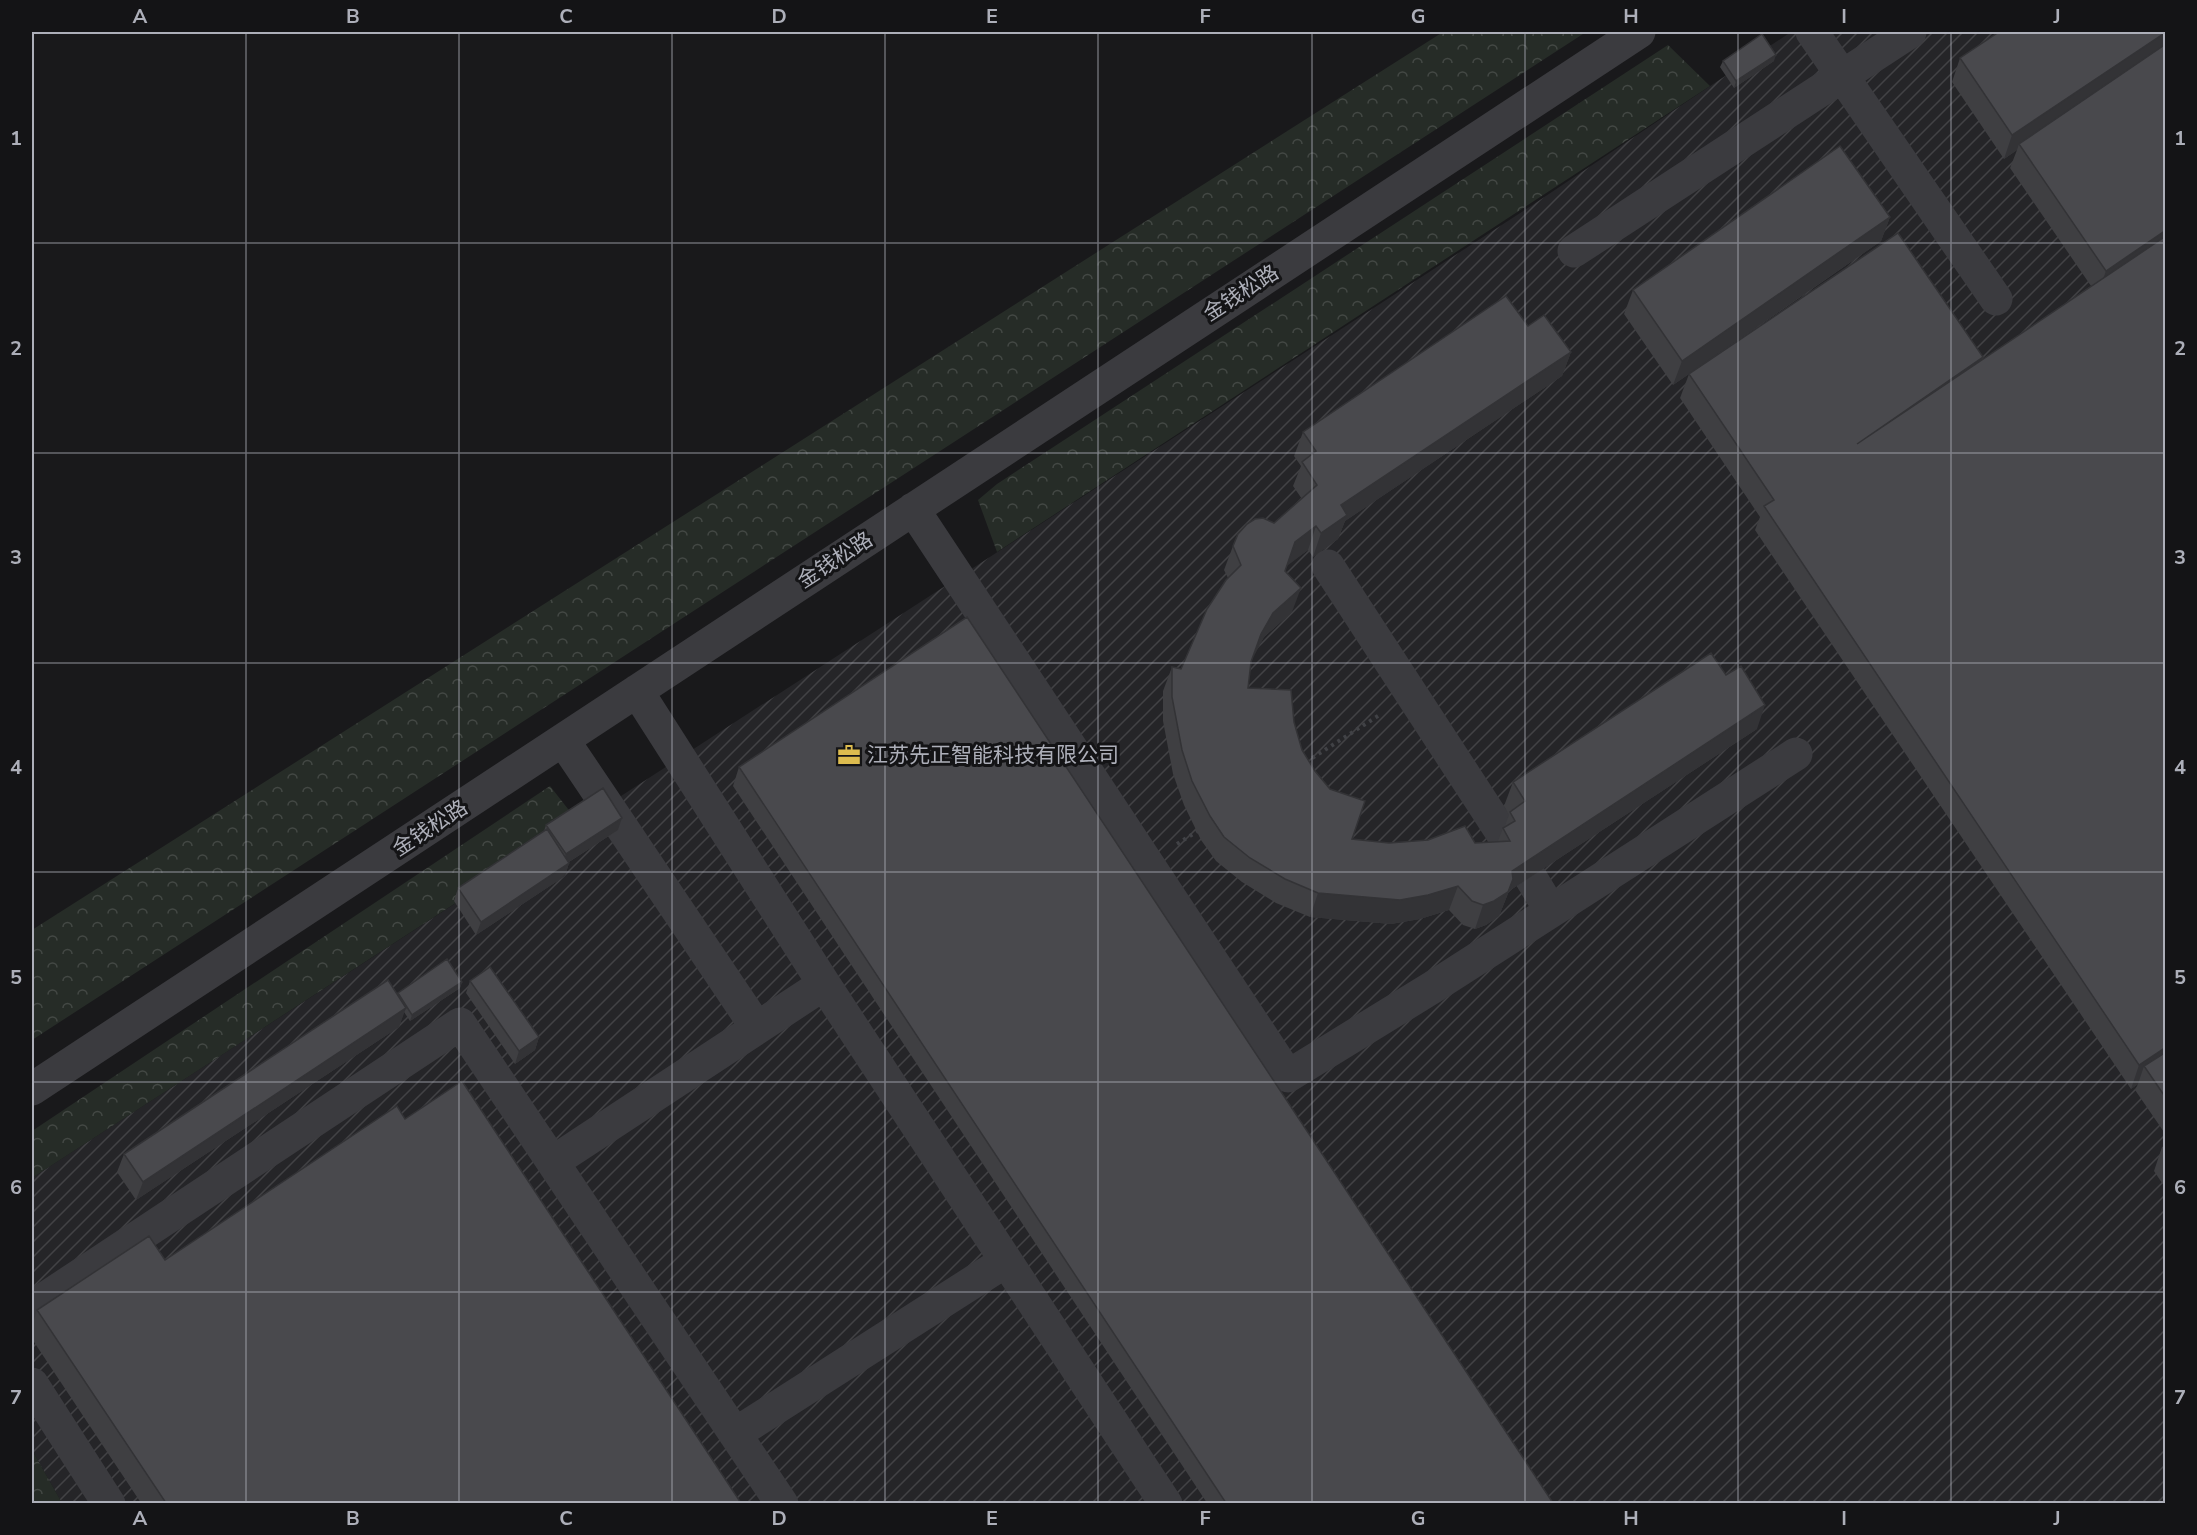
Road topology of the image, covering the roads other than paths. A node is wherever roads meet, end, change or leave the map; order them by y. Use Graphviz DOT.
graph roads {
  1 [pos="1639,32"];
  2 [pos="1812,32"];
  3 [pos="1910,32"];
  4 [pos="1842,76"];
  5 [pos="1574,251"];
  6 [pos="1996,299"];
  7 [pos="913,509"];
  8 [pos="1328,566"];
  9 [pos="637,691"];
  10 [pos="563,740"];
  11 [pos="1796,754"];
  12 [pos="1502,833"];
  13 [pos="1531,878"];
  14 [pos="1551,911"];
  15 [pos="824,984"];
  16 [pos="757,1028"];
  17 [pos="32,1089"];
  18 [pos="553,1162"];
  19 [pos="1006,1261"];
  20 [pos="32,1307"];
  21 [pos="32,1384"];
  22 [pos="735,1434"];
  23 [pos="109,1503"];
  24 [pos="782,1503"];
  25 [pos="1166,1503"];
  1 -- 7 [label="street, 金钱松路"];
  2 -- 4 [label="street"];
  3 -- 4 [label="street"];
  4 -- 5 [label="street"];
  4 -- 6 [label="street"];
  7 -- 9 [label="street, 金钱松路"];
  7 -- 14 [label="street"];
  8 -- 12 [label="street"];
  9 -- 10 [label="street, 金钱松路"];
  9 -- 15 [label="street"];
  10 -- 16 [label="street"];
  10 -- 17 [label="street, 金钱松路"];
  11 -- 14 [label="street"];
  13 -- 14 [label="street"];
  15 -- 16 [label="street"];
  15 -- 19 [label="street"];
  16 -- 18 [label="street"];
  18 -- 20 [label="street"];
  18 -- 22 [label="street"];
  19 -- 22 [label="street"];
  19 -- 25 [label="street"];
  21 -- 23 [label="street"];
  22 -- 24 [label="street"];
}
